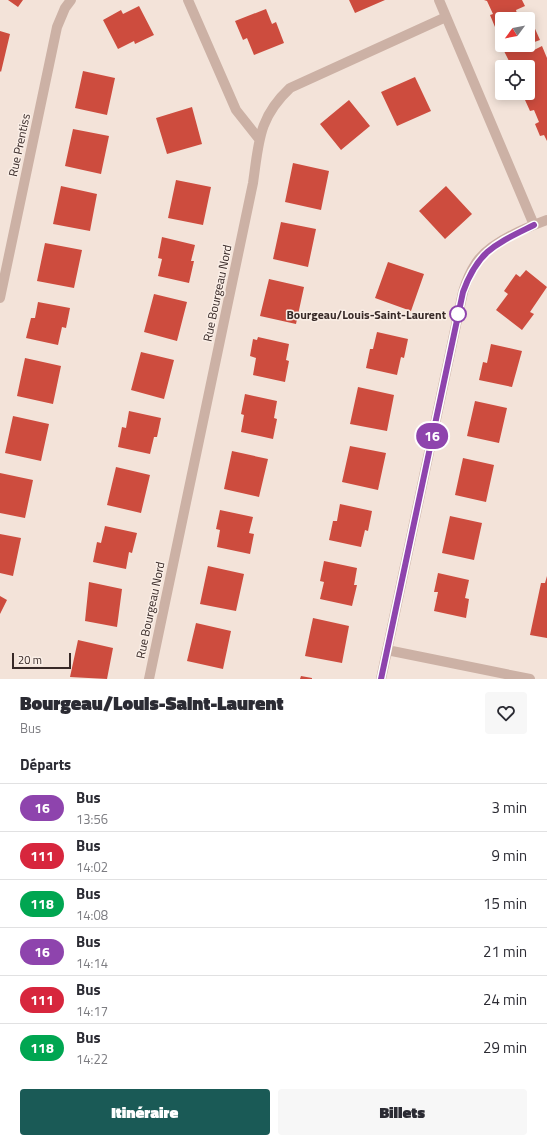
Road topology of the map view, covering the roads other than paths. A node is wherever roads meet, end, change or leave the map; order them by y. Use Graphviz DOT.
graph roads {
  1 [pos="71,0"];
  2 [pos="188,0"];
  3 [pos="439,0"];
  4 [pos="446,17"];
  5 [pos="259,139"];
  6 [pos="547,220"];
  7 [pos="534,225"];
  8 [pos="0,298"];
  9 [pos="387,650"];
  10 [pos="149,679"];
  11 [pos="381,679"];
  12 [pos="530,679"];
  1 -- 8 [label="street, Rue Prentiss"];
  2 -- 5 [label="street"];
  3 -- 4 [label="street"];
  4 -- 5 [label="street, Rue Bourgeau Nord"];
  4 -- 7 [label="street"];
  5 -- 10 [label="street, Rue Bourgeau Nord"];
  6 -- 7 [label="street"];
  7 -- 9 [label="street"];
  9 -- 11 [label="street"];
  9 -- 12 [label="street"];
}
